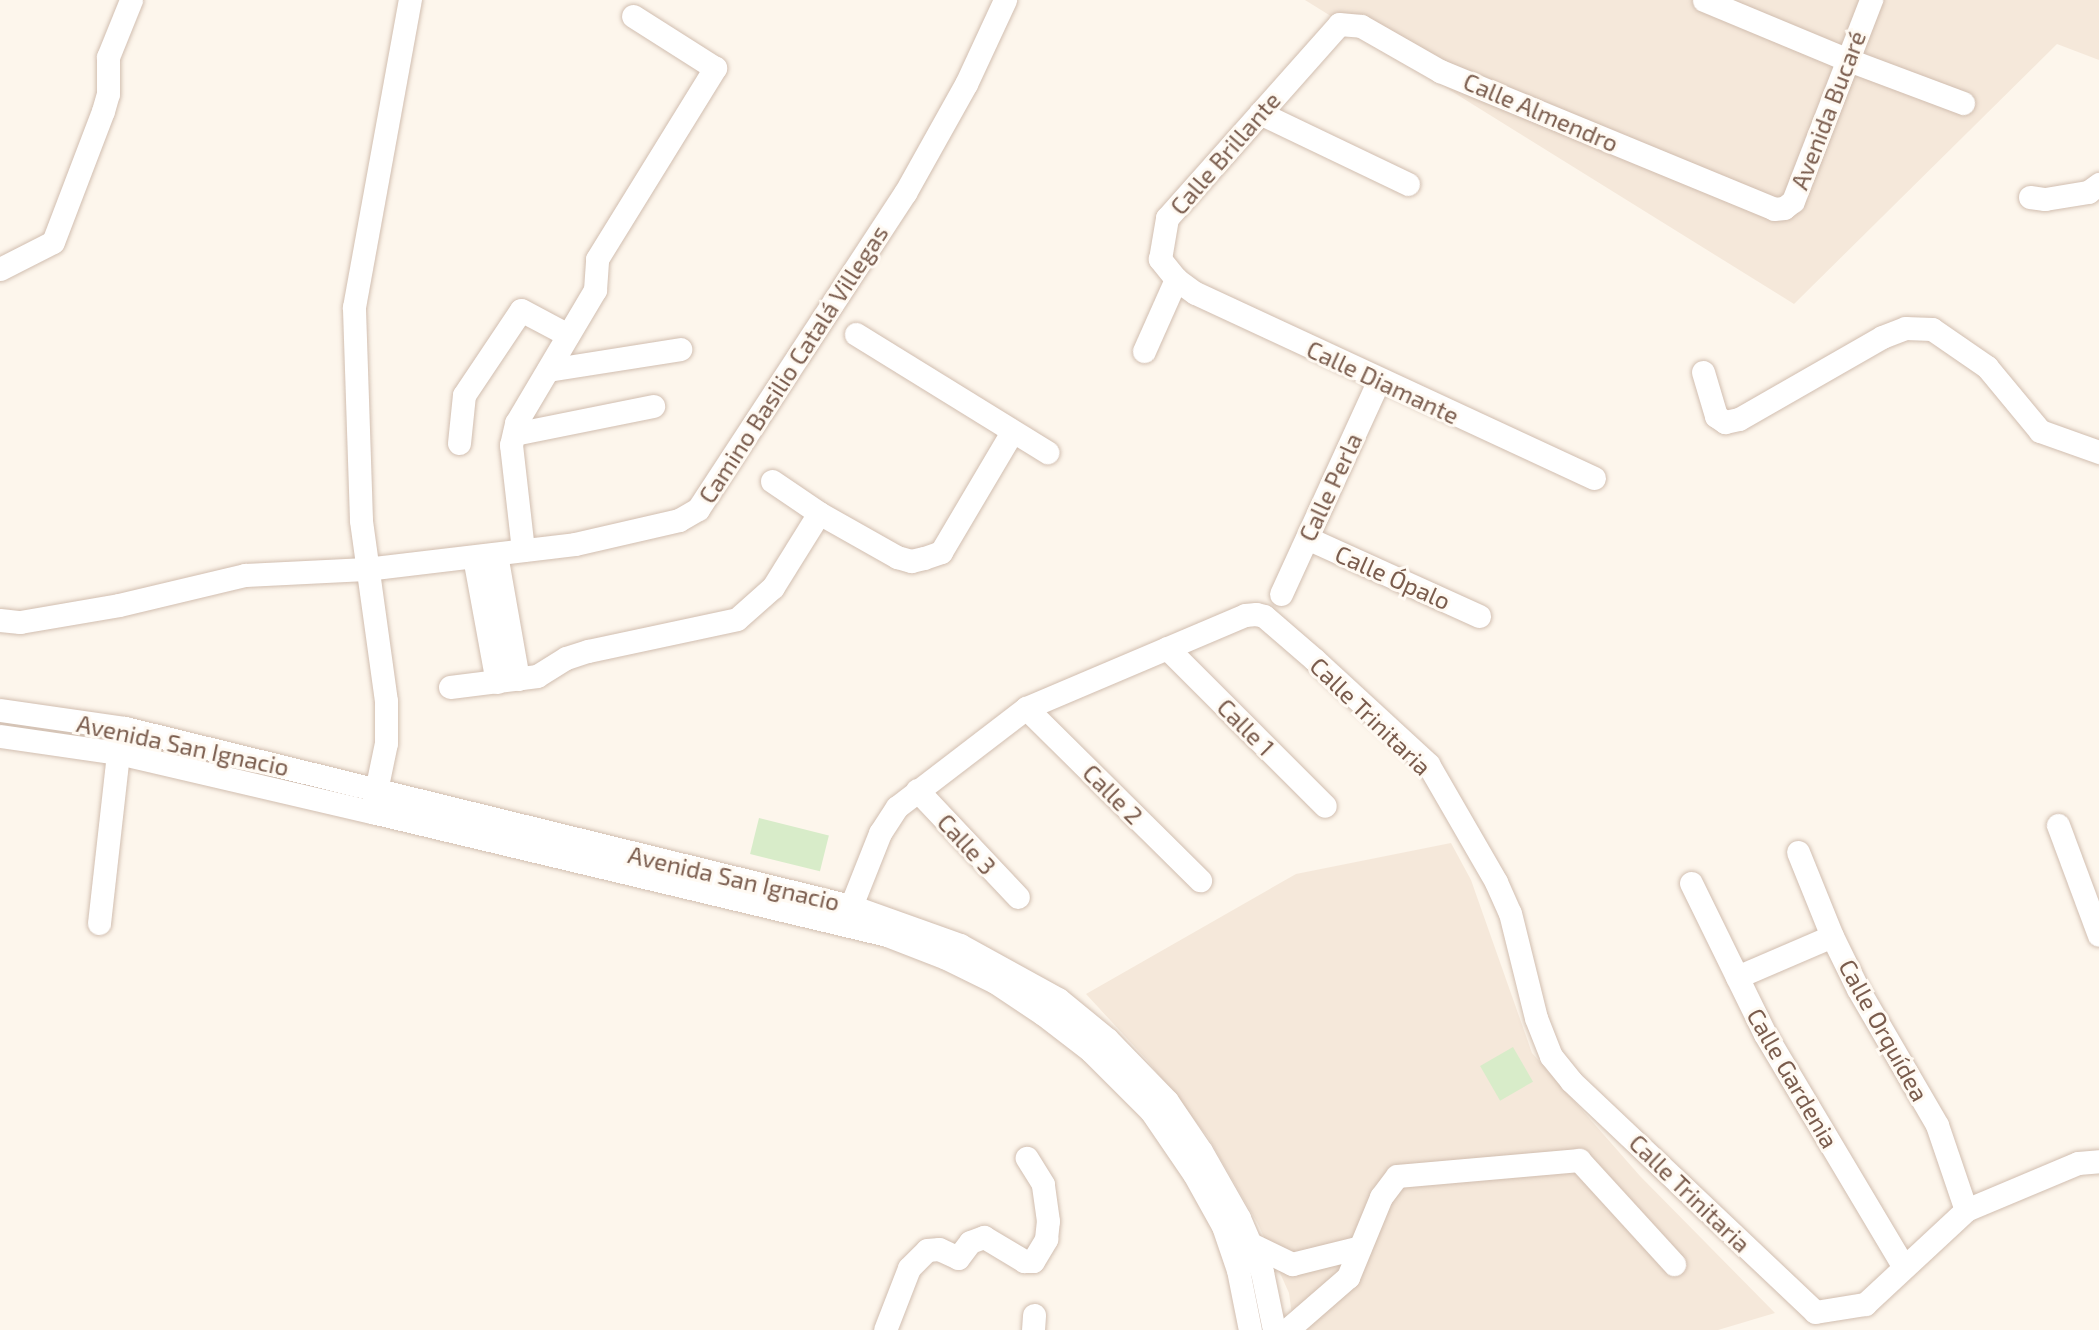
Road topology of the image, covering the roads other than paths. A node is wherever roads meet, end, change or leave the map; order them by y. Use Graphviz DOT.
graph roads {
  1 [pos="131,0"];
  2 [pos="410,0"];
  3 [pos="1005,0"];
  4 [pos="1704,0"];
  5 [pos="1871,0"];
  6 [pos="633,16"];
  7 [pos="1318,47"];
  8 [pos="1846,59"];
  9 [pos="1963,103"];
  10 [pos="1260,113"];
  11 [pos="1408,184"];
  12 [pos="2099,184"];
  13 [pos="2031,197"];
  14 [pos="1774,209"];
  15 [pos="0,269"];
  16 [pos="1171,274"];
  17 [pos="856,334"];
  18 [pos="568,335"];
  19 [pos="680,349"];
  20 [pos="1144,351"];
  21 [pos="548,370"];
  22 [pos="1703,372"];
  23 [pos="1379,380"];
  24 [pos="653,406"];
  25 [pos="1012,432"];
  26 [pos="514,434"];
  27 [pos="459,443"];
  28 [pos="1047,452"];
  29 [pos="2099,452"];
  30 [pos="1594,478"];
  31 [pos="772,481"];
  32 [pos="819,513"];
  33 [pos="1307,538"];
  34 [pos="523,550"];
  35 [pos="485,556"];
  36 [pos="366,569"];
  37 [pos="1281,594"];
  38 [pos="1479,615"];
  39 [pos="0,620"];
  40 [pos="1167,648"];
  41 [pos="508,680"];
  42 [pos="450,687"];
  43 [pos="1026,708"];
  44 [pos="0,710"];
  45 [pos="0,736"];
  46 [pos="118,753"];
  47 [pos="917,790"];
  48 [pos="374,801"];
  49 [pos="1325,806"];
  50 [pos="2058,825"];
  51 [pos="1798,852"];
  52 [pos="1200,880"];
  53 [pos="1691,883"];
  54 [pos="1018,897"];
  55 [pos="851,906"];
  56 [pos="99,923"];
  57 [pos="2099,935"];
  58 [pos="1832,936"];
  59 [pos="1737,977"];
  60 [pos="1027,1158"];
  61 [pos="2099,1161"];
  62 [pos="1966,1210"];
  63 [pos="1251,1244"];
  64 [pos="1360,1247"];
  65 [pos="1674,1264"];
  66 [pos="1904,1267"];
  67 [pos="886,1330"];
  68 [pos="1250,1330"];
  69 [pos="1274,1330"];
  70 [pos="1287,1330"];
  1 -- 15 [label="street"];
  2 -- 36 [label="street"];
  3 -- 34 [label="street, Camino Basilio Catalá Villegas"];
  4 -- 8 [label="street"];
  5 -- 8 [label="street, Avenida Bucaré"];
  6 -- 18 [label="street"];
  7 -- 10 [label="street, Calle Brillante"];
  7 -- 14 [label="street, Calle Almendro"];
  8 -- 9 [label="street"];
  8 -- 14 [label="street, Avenida Bucaré"];
  10 -- 11 [label="street"];
  10 -- 16 [label="street, Calle Brillante"];
  12 -- 13 [label="street"];
  16 -- 20 [label="street"];
  16 -- 23 [label="street, Calle Diamante"];
  17 -- 25 [label="street"];
  18 -- 21 [label="street"];
  18 -- 27 [label="street"];
  19 -- 21 [label="street"];
  21 -- 26 [label="street"];
  22 -- 29 [label="street"];
  23 -- 30 [label="street, Calle Diamante"];
  23 -- 33 [label="street, Calle Perla"];
  24 -- 26 [label="street"];
  25 -- 28 [label="street"];
  25 -- 32 [label="street"];
  26 -- 34 [label="street"];
  31 -- 32 [label="street"];
  32 -- 41 [label="street"];
  33 -- 37 [label="street, Calle Perla"];
  33 -- 38 [label="street, Calle Ópalo"];
  34 -- 35 [label="street, Camino Basilio Catalá Villegas"];
  35 -- 36 [label="street, Camino Basilio Catalá Villegas"];
  35 -- 41 [label="street"];
  36 -- 39 [label="street, Camino Basilio Catalá Villegas"];
  36 -- 48 [label="street"];
  40 -- 43 [label="street, Calle Trinitaria"];
  40 -- 49 [label="street, Calle 1"];
  40 -- 66 [label="street, Calle Trinitaria"];
  41 -- 42 [label="street"];
  43 -- 47 [label="street, Calle Trinitaria"];
  43 -- 52 [label="street, Calle 2"];
  44 -- 48 [label="street, Avenida San Ignacio"];
  45 -- 46 [label="street, Avenida San Ignacio"];
  46 -- 48 [label="street, Avenida San Ignacio"];
  46 -- 56 [label="street"];
  47 -- 54 [label="street, Calle 3"];
  47 -- 55 [label="street, Calle Trinitaria"];
  48 -- 55 [label="street, Avenida San Ignacio"];
  48 -- 68 [label="street, Avenida San Ignacio"];
  50 -- 57 [label="street"];
  51 -- 58 [label="street, Calle Orquídea"];
  53 -- 59 [label="street, Calle Gardenia"];
  55 -- 63 [label="street, Avenida San Ignacio"];
  58 -- 59 [label="street"];
  58 -- 62 [label="street, Calle Orquídea"];
  59 -- 66 [label="street, Calle Gardenia"];
  60 -- 67 [label="street"];
  61 -- 62 [label="street"];
  62 -- 66 [label="street"];
  63 -- 64 [label="street"];
  63 -- 69 [label="street, Avenida San Ignacio"];
  64 -- 65 [label="street"];
  64 -- 70 [label="street"];
}
